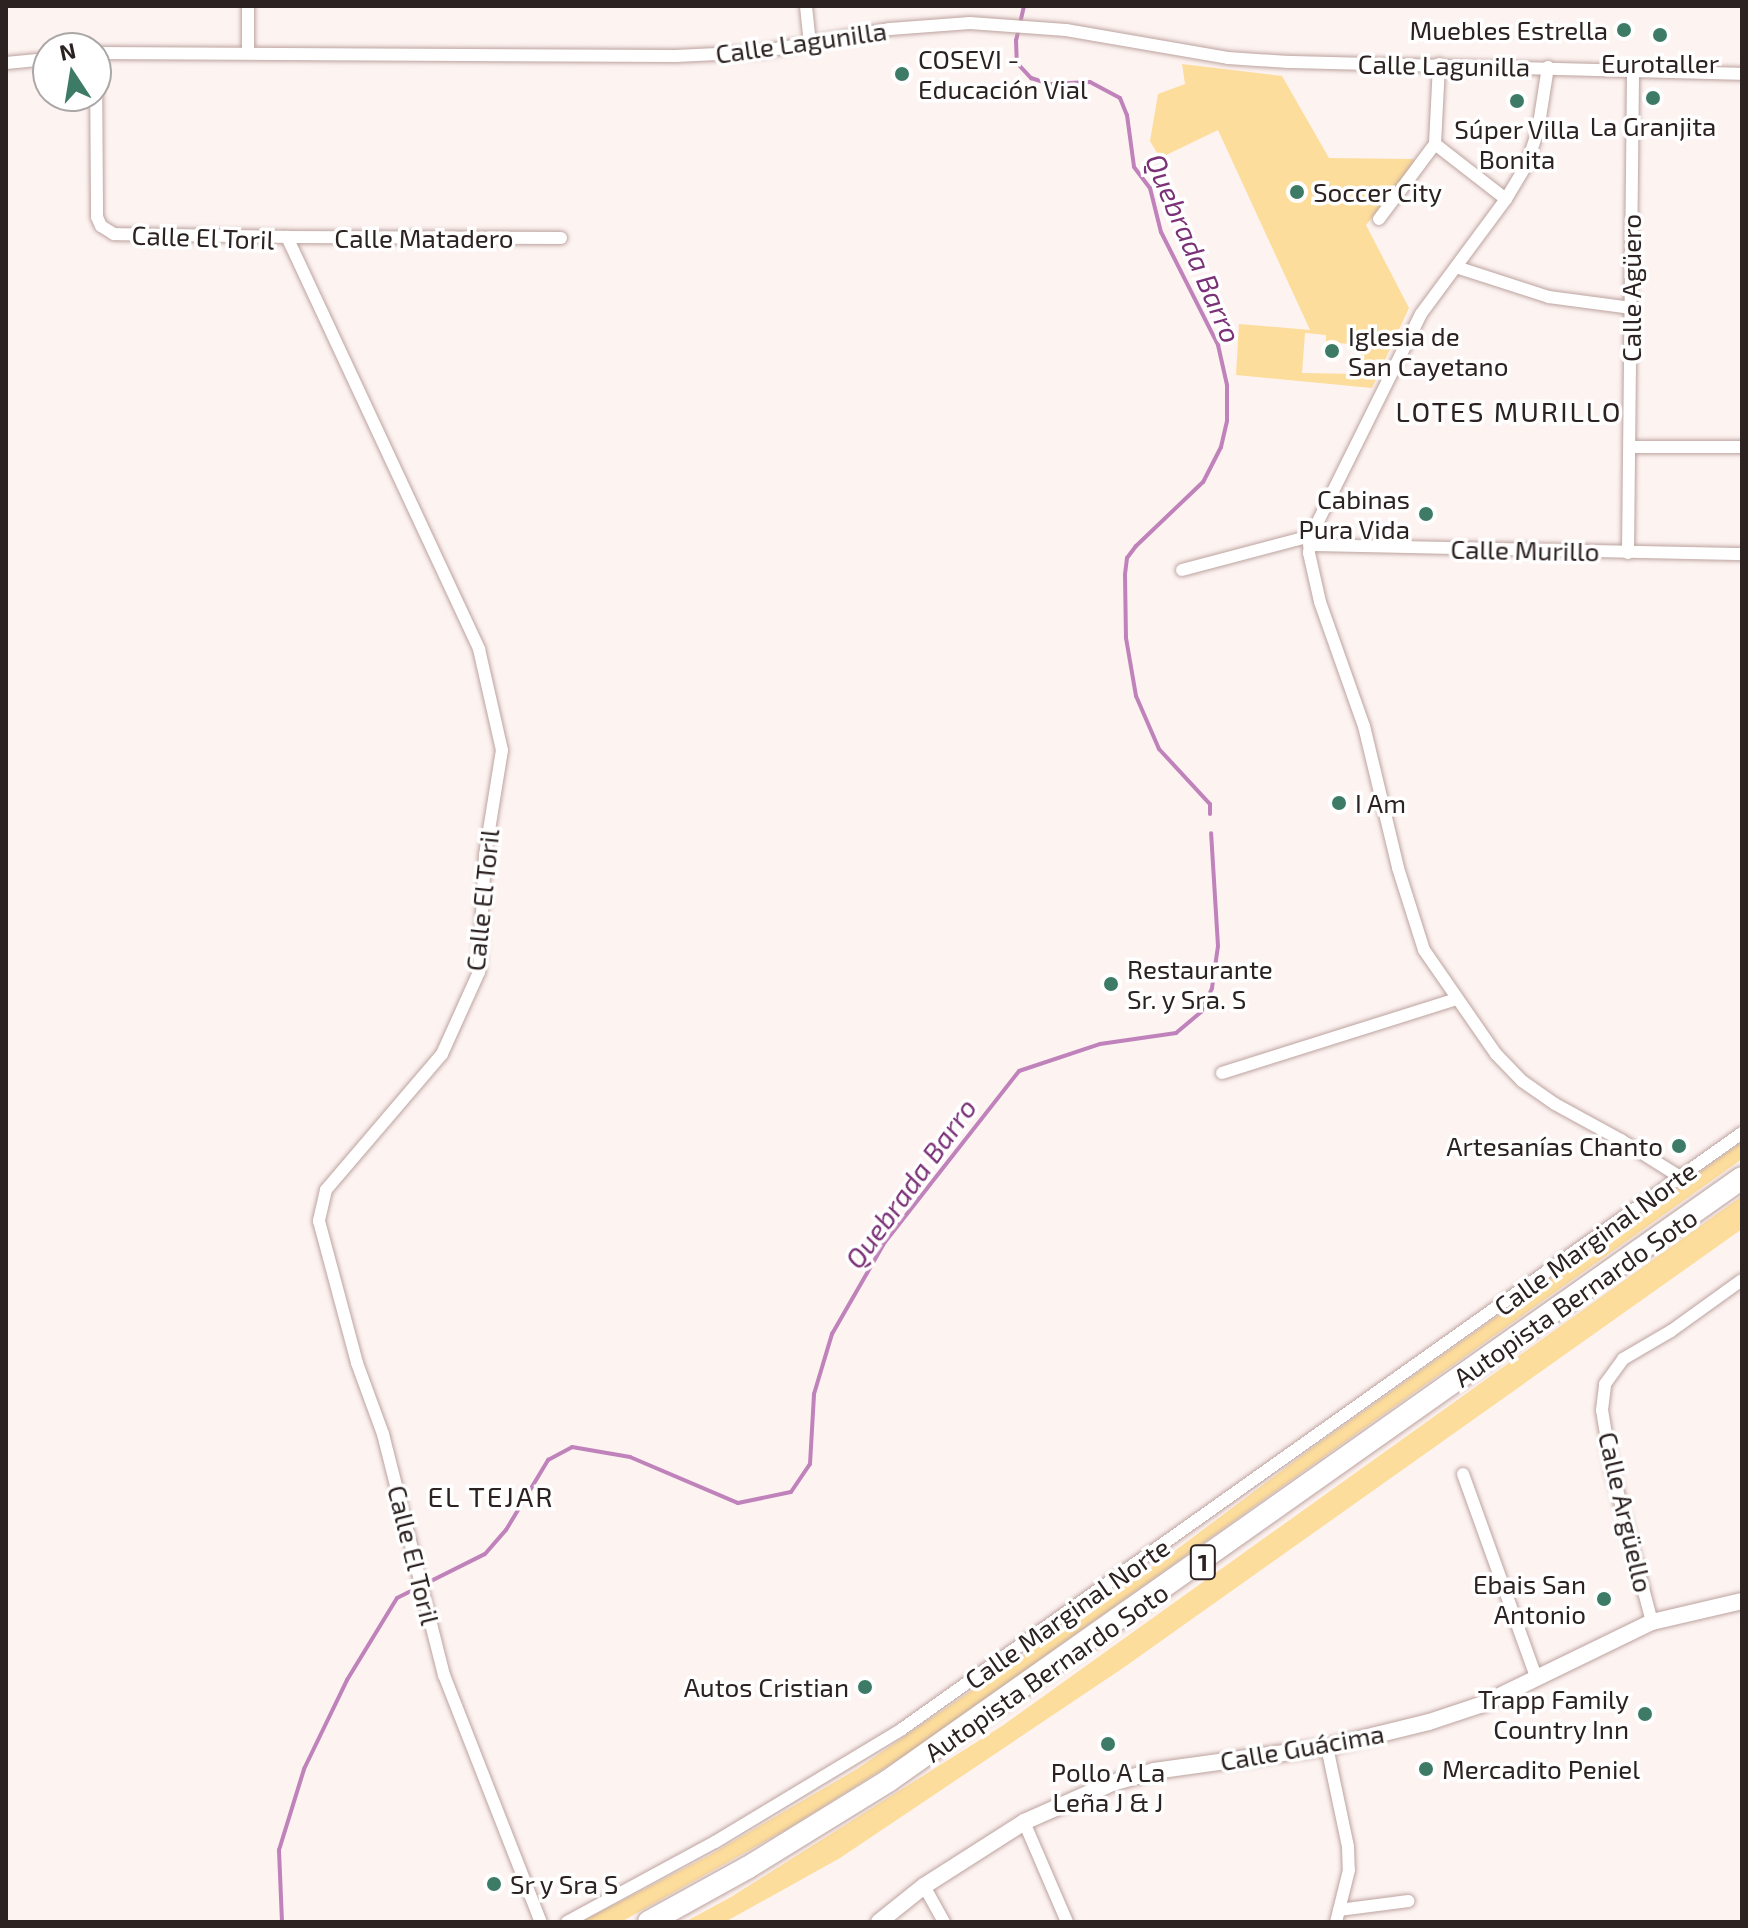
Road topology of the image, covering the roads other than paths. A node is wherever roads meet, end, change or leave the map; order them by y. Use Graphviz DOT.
graph roads {
  1 [pos="248,6"];
  2 [pos="806,6"];
  3 [pos="810,42"];
  4 [pos="112,53"];
  5 [pos="248,53"];
  6 [pos="32,61"];
  7 [pos="6,63"];
  8 [pos="1439,64"];
  9 [pos="1548,67"];
  10 [pos="1633,71"];
  11 [pos="1742,74"];
  12 [pos="96,112"];
  13 [pos="1435,144"];
  14 [pos="1506,199"];
  15 [pos="1379,219"];
  16 [pos="287,237"];
  17 [pos="561,238"];
  18 [pos="1456,267"];
  19 [pos="1631,308"];
  20 [pos="1630,447"];
  21 [pos="1742,447"];
  22 [pos="1310,541"];
  23 [pos="1628,553"];
  24 [pos="1742,554"];
  25 [pos="1182,570"];
  26 [pos="1456,999"];
  27 [pos="1222,1073"];
  28 [pos="1742,1133"];
  29 [pos="1680,1177"];
  30 [pos="1742,1178"];
  31 [pos="1742,1280"];
  32 [pos="1463,1474"];
  33 [pos="1742,1601"];
  34 [pos="1652,1622"];
  35 [pos="1537,1679"];
  36 [pos="1327,1747"];
  37 [pos="1024,1822"];
  38 [pos="924,1886"];
  39 [pos="1408,1901"];
  40 [pos="1338,1916"];
  41 [pos="541,1922"];
  42 [pos="567,1922"];
  43 [pos="649,1922"];
  44 [pos="879,1922"];
  45 [pos="944,1922"];
  46 [pos="1067,1922"];
  1 -- 5 [label="street"];
  2 -- 3 [label="street"];
  3 -- 5 [label="street, Calle Lagunilla"];
  3 -- 8 [label="street, Calle Lagunilla"];
  4 -- 5 [label="street, Calle Lagunilla"];
  6 -- 7 [label="street"];
  8 -- 9 [label="street, Calle Lagunilla"];
  8 -- 13 [label="street"];
  9 -- 10 [label="street, Calle Lagunilla"];
  9 -- 14 [label="street"];
  10 -- 11 [label="street, Calle Lagunilla"];
  10 -- 19 [label="street, Calle Agüero"];
  12 -- 16 [label="street, Calle El Toril"];
  13 -- 14 [label="street"];
  13 -- 15 [label="street"];
  14 -- 18 [label="street"];
  16 -- 17 [label="street, Calle Matadero"];
  16 -- 41 [label="street, Calle El Toril"];
  18 -- 19 [label="street"];
  18 -- 22 [label="street"];
  19 -- 20 [label="street, Calle Agüero"];
  20 -- 21 [label="street"];
  20 -- 23 [label="street, Calle Agüero"];
  22 -- 23 [label="street, Calle Murillo"];
  22 -- 25 [label="street, Calle Murillo"];
  22 -- 26 [label="street"];
  23 -- 24 [label="street, Calle Murillo"];
  26 -- 27 [label="street"];
  26 -- 29 [label="street"];
  28 -- 29 [label="street, Calle Marginal Norte"];
  29 -- 42 [label="street, Calle Marginal Norte"];
  30 -- 43 [label="highway, Autopista Bernardo Soto / 1"];
  31 -- 34 [label="street, Calle Argüello"];
  32 -- 35 [label="street"];
  33 -- 34 [label="main road, Calle Guácima"];
  34 -- 35 [label="main road, Calle Guácima"];
  35 -- 36 [label="main road, Calle Guácima"];
  36 -- 37 [label="main road, Calle Guácima"];
  36 -- 40 [label="street"];
  37 -- 38 [label="main road, Calle Guácima"];
  37 -- 46 [label="street"];
  38 -- 44 [label="main road, Calle Guácima"];
  38 -- 45 [label="street"];
  39 -- 40 [label="street"];
}
